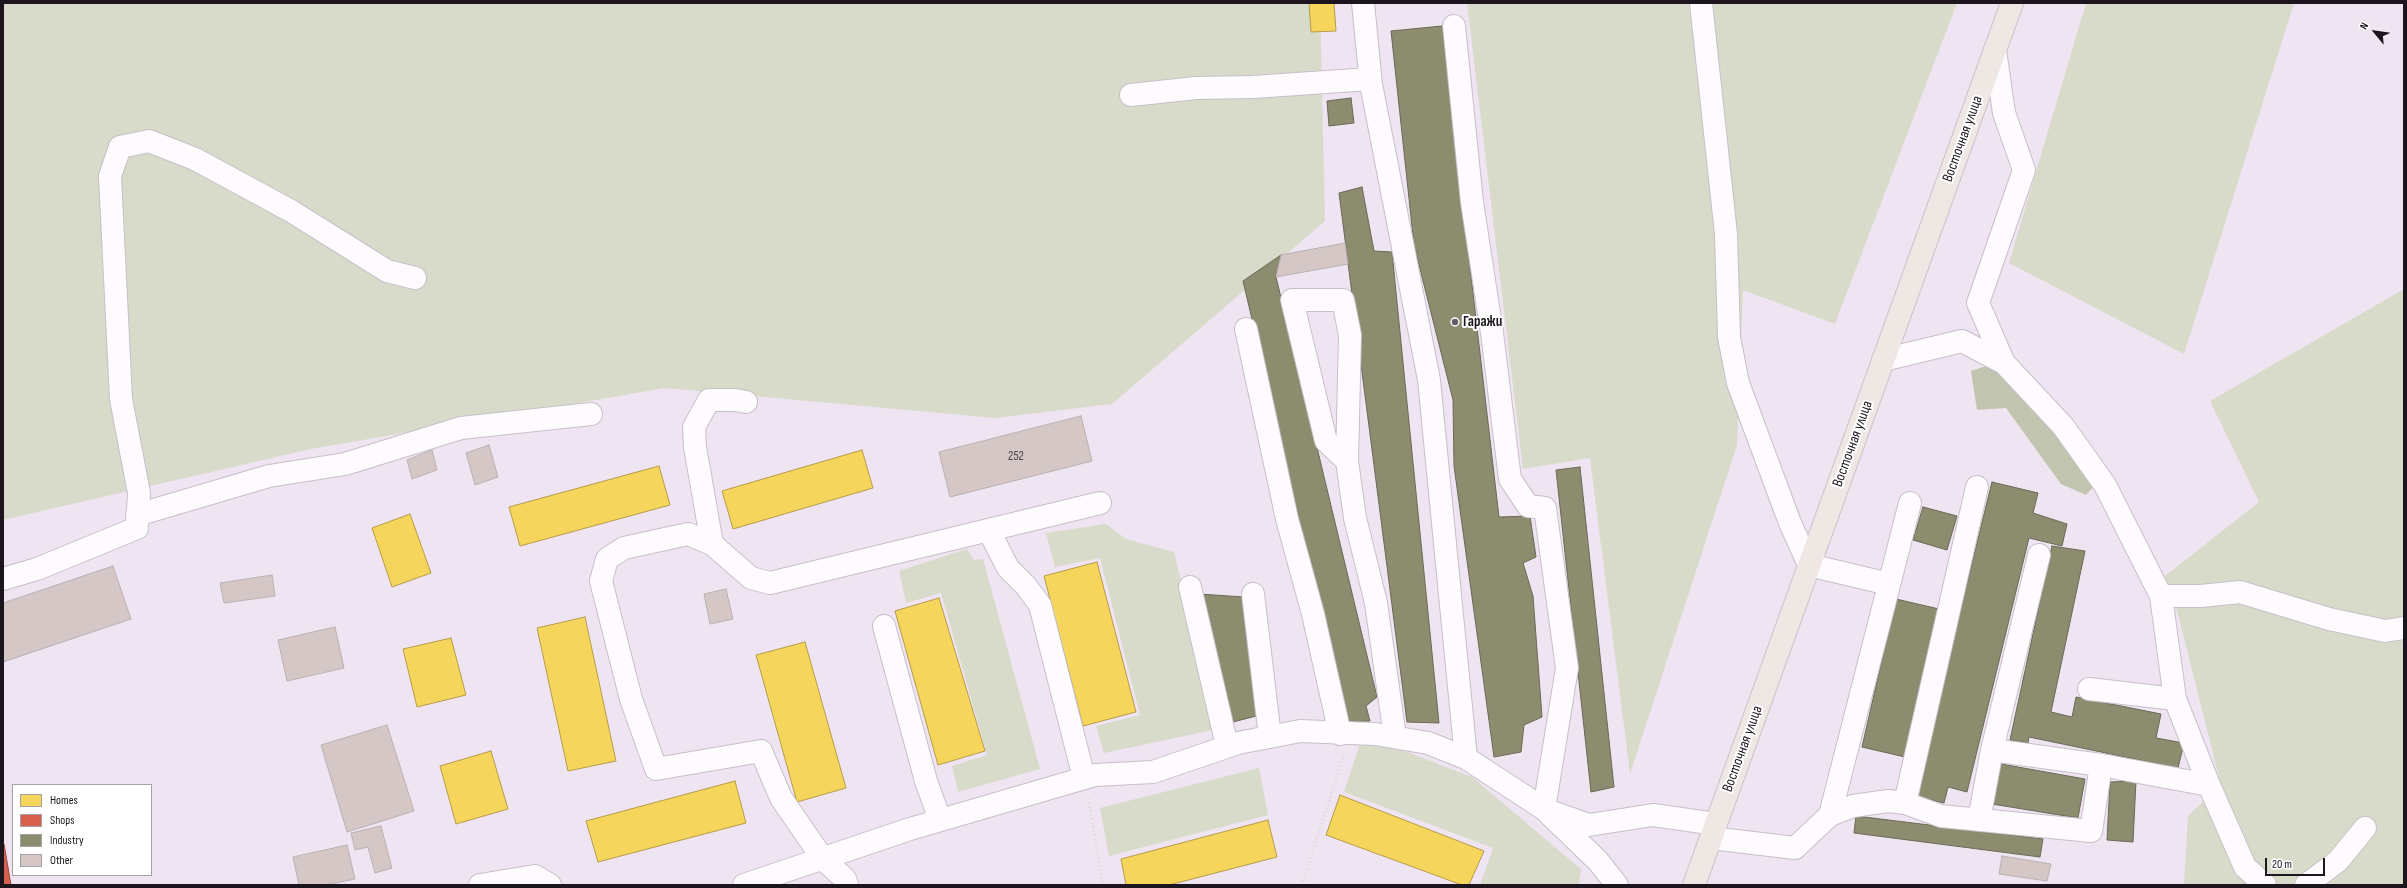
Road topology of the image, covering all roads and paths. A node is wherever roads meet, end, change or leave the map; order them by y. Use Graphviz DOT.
graph roads {
  1 [pos="1363,3"];
  2 [pos="1701,3"];
  3 [pos="2012,3"];
  4 [pos="1454,26"];
  5 [pos="1995,50"];
  6 [pos="1370,79"];
  7 [pos="1131,95"];
  8 [pos="415,278"];
  9 [pos="1246,329"];
  10 [pos="1883,360"];
  11 [pos="2004,363"];
  12 [pos="746,402"];
  13 [pos="591,414"];
  14 [pos="1346,461"];
  15 [pos="1977,487"];
  16 [pos="1100,503"];
  17 [pos="1910,503"];
  18 [pos="137,515"];
  19 [pos="989,531"];
  20 [pos="712,544"];
  21 [pos="2039,555"];
  22 [pos="1809,565"];
  23 [pos="3,579"];
  24 [pos="1889,584"];
  25 [pos="1190,587"];
  26 [pos="1253,594"];
  27 [pos="2161,596"];
  28 [pos="884,626"];
  29 [pos="2404,628"];
  30 [pos="2089,689"];
  31 [pos="2174,699"];
  32 [pos="1345,734"];
  33 [pos="1270,737"];
  34 [pos="1395,737"];
  35 [pos="1227,746"];
  36 [pos="1992,750"];
  37 [pos="1466,758"];
  38 [pos="2101,765"];
  39 [pos="1084,778"];
  40 [pos="2209,785"];
  41 [pos="1905,803"];
  42 [pos="1544,809"];
  43 [pos="1830,815"];
  44 [pos="940,820"];
  45 [pos="1979,820"];
  46 [pos="2365,828"];
  47 [pos="1713,831"];
  48 [pos="824,859"];
  49 [pos="480,885"];
  50 [pos="550,885"];
  51 [pos="744,885"];
  52 [pos="847,885"];
  53 [pos="1103,885"];
  54 [pos="1302,885"];
  55 [pos="1617,885"];
  56 [pos="1694,885"];
  57 [pos="2265,885"];
  58 [pos="2306,885"];
  1 -- 6 [label="lane"];
  2 -- 22 [label="lane"];
  3 -- 5 [label="main road, Восточная улица"];
  4 -- 42 [label="lane"];
  5 -- 10 [label="main road, Восточная улица"];
  5 -- 11 [label="lane"];
  6 -- 7 [label="lane"];
  6 -- 37 [label="lane"];
  8 -- 18 [label="lane"];
  9 -- 32 [label="lane"];
  10 -- 11 [label="lane"];
  10 -- 22 [label="main road, Восточная улица"];
  11 -- 27 [label="lane"];
  12 -- 20 [label="lane"];
  13 -- 18 [label="lane"];
  14 -- 14 [label="lane"];
  14 -- 34 [label="lane"];
  15 -- 41 [label="lane"];
  16 -- 19 [label="lane"];
  17 -- 24 [label="lane"];
  18 -- 23 [label="lane"];
  19 -- 20 [label="lane"];
  19 -- 39 [label="lane"];
  20 -- 48 [label="lane"];
  21 -- 36 [label="lane"];
  22 -- 24 [label="lane"];
  22 -- 47 [label="main road, Восточная улица"];
  24 -- 43 [label="lane"];
  25 -- 35 [label="lane"];
  26 -- 33 [label="lane"];
  27 -- 29 [label="lane"];
  27 -- 31 [label="lane"];
  28 -- 44 [label="lane"];
  30 -- 31 [label="lane"];
  31 -- 40 [label="lane"];
  32 -- 33 [label="lane"];
  32 -- 34 [label="lane"];
  32 -- 54 [label="path"];
  33 -- 35 [label="lane"];
  34 -- 37 [label="lane"];
  35 -- 39 [label="lane"];
  36 -- 38 [label="lane"];
  36 -- 45 [label="lane"];
  37 -- 42 [label="lane"];
  38 -- 40 [label="lane"];
  38 -- 45 [label="lane"];
  39 -- 44 [label="lane"];
  39 -- 53 [label="path"];
  40 -- 57 [label="lane"];
  41 -- 43 [label="lane"];
  41 -- 45 [label="lane"];
  42 -- 47 [label="lane"];
  42 -- 55 [label="lane"];
  43 -- 47 [label="lane"];
  44 -- 48 [label="lane"];
  46 -- 58 [label="lane"];
  47 -- 56 [label="main road, Восточная улица"];
  48 -- 51 [label="lane"];
  48 -- 52 [label="lane"];
  49 -- 50 [label="lane"];
}
